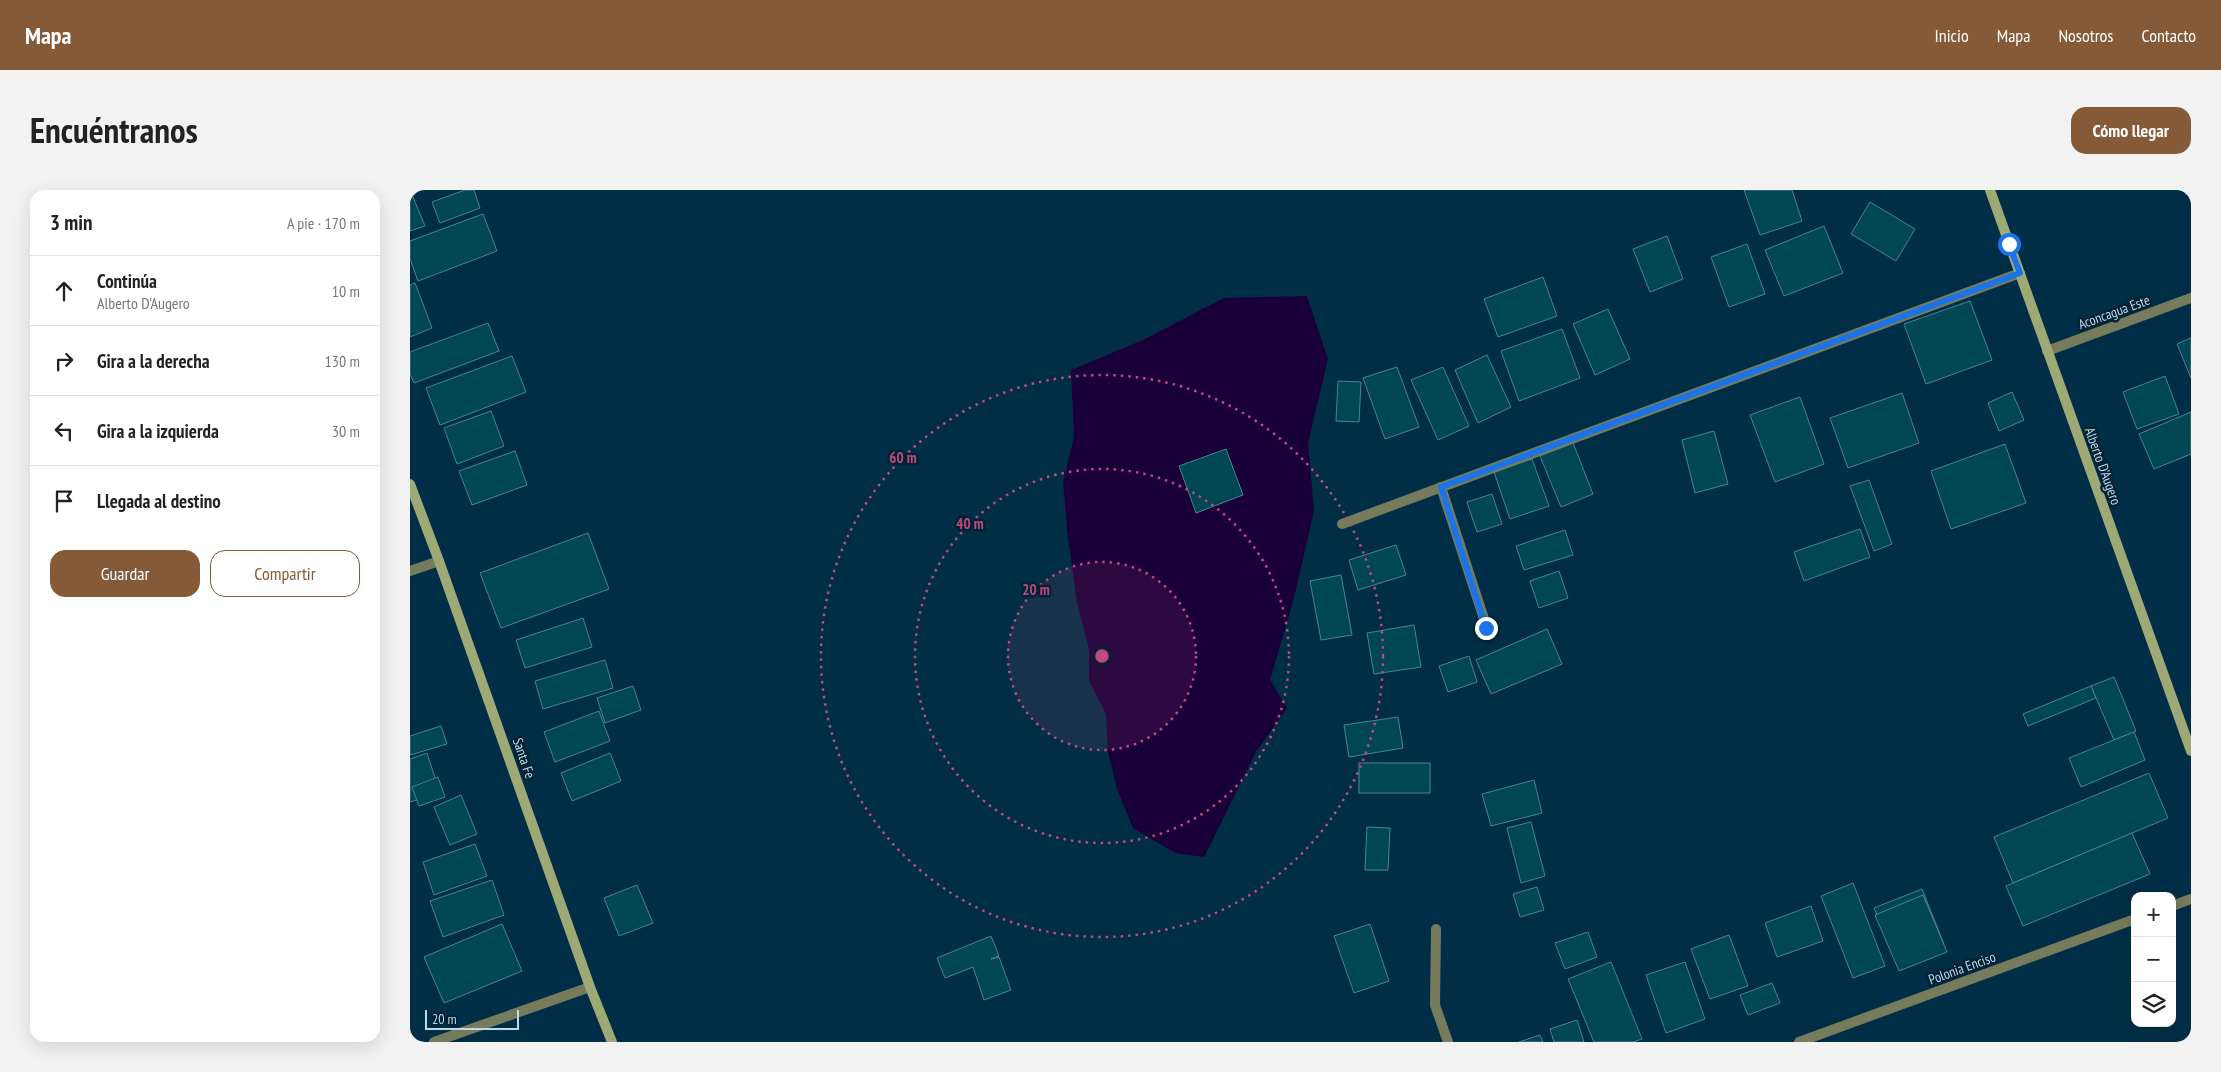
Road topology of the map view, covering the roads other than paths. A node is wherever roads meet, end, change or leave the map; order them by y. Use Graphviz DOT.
graph roads {
  1 [pos="1990,190"];
  2 [pos="2020,273"];
  3 [pos="2191,298"];
  4 [pos="2047,351"];
  5 [pos="410,484"];
  6 [pos="1441,487"];
  7 [pos="1342,524"];
  8 [pos="439,560"];
  9 [pos="410,571"];
  10 [pos="1486,628"];
  11 [pos="2191,751"];
  12 [pos="2191,899"];
  13 [pos="2176,905"];
  14 [pos="2131,920"];
  15 [pos="1436,929"];
  16 [pos="590,987"];
  17 [pos="434,1042"];
  18 [pos="612,1042"];
  19 [pos="1448,1042"];
  20 [pos="1799,1042"];
  1 -- 2 [label="main road, Alberto D'Augero"];
  2 -- 4 [label="main road, Alberto D'Augero"];
  2 -- 6 [label="street"];
  3 -- 4 [label="street, Aconcagua Este"];
  4 -- 11 [label="main road, Alberto D'Augero"];
  5 -- 8 [label="main road, Santa Fe"];
  6 -- 7 [label="street"];
  6 -- 10 [label="street"];
  8 -- 9 [label="street"];
  8 -- 16 [label="main road, Santa Fe"];
  12 -- 13 [label="street"];
  14 -- 20 [label="street, Polonia Enciso"];
  15 -- 19 [label="street"];
  16 -- 17 [label="street"];
  16 -- 18 [label="main road, Santa Fe"];
}
